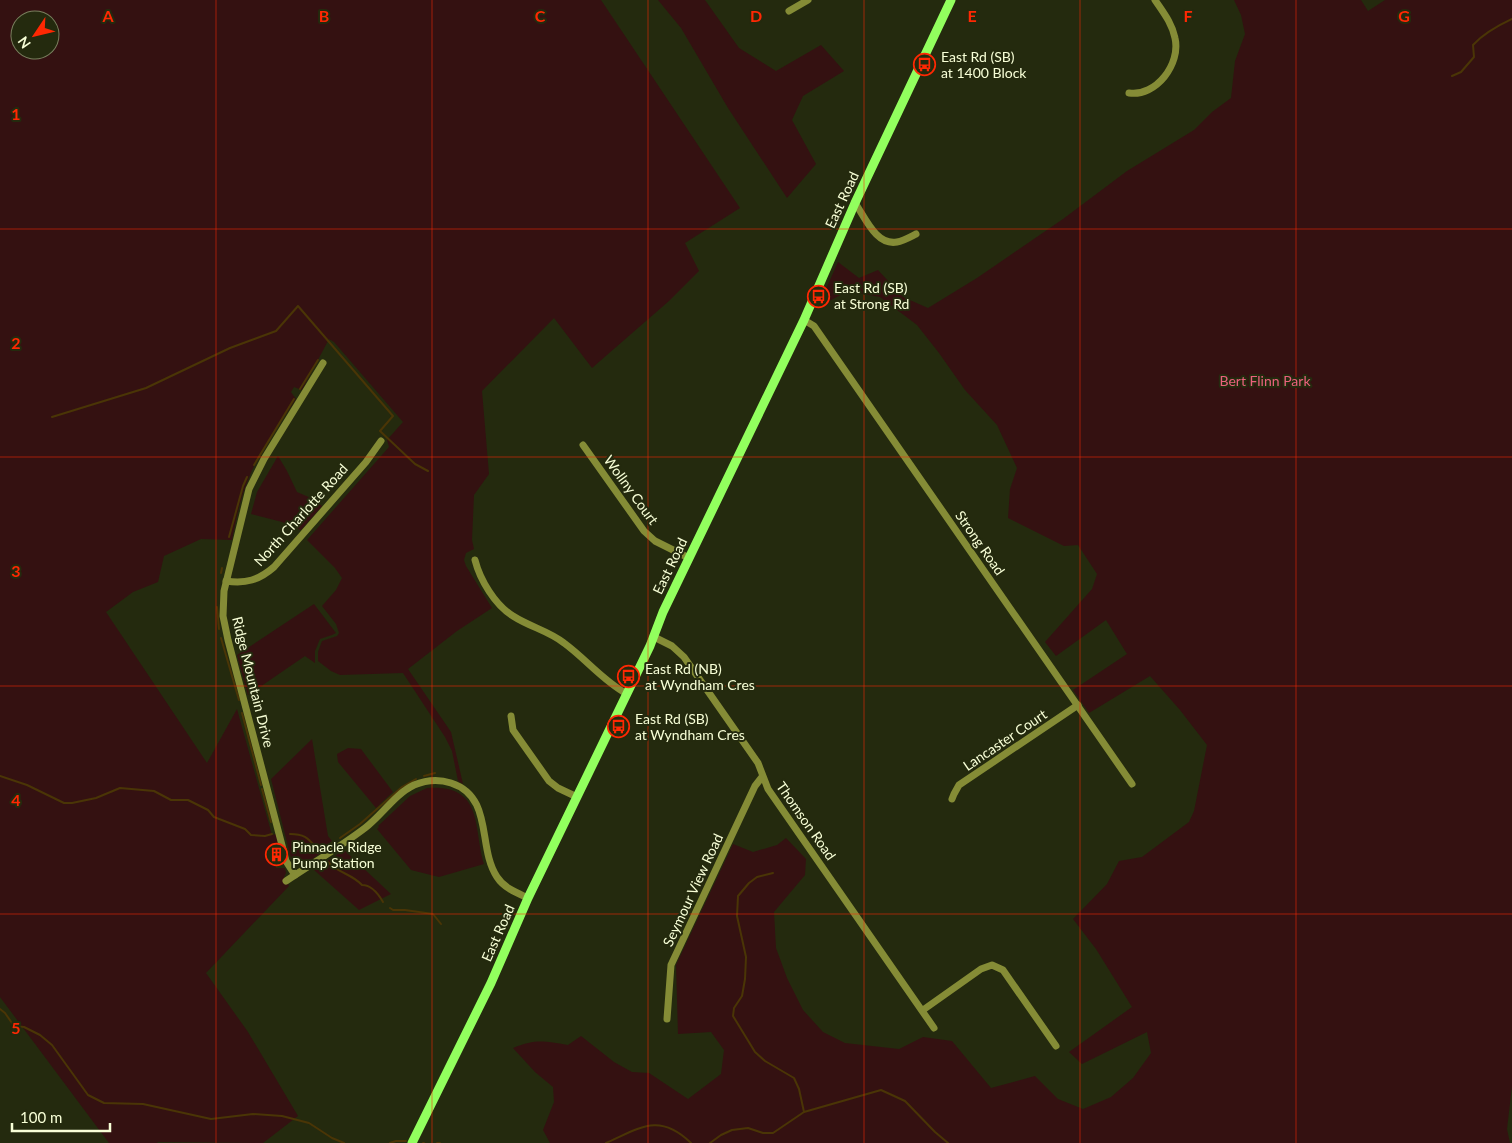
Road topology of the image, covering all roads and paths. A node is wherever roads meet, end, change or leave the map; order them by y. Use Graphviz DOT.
graph roads {
  1 [pos="808,0"];
  2 [pos="951,0"];
  3 [pos="1155,0"];
  4 [pos="789,11"];
  5 [pos="1128,93"];
  6 [pos="855,203"];
  7 [pos="916,234"];
  8 [pos="804,320"];
  9 [pos="323,363"];
  10 [pos="381,441"];
  11 [pos="583,445"];
  12 [pos="689,558"];
  13 [pos="475,560"];
  14 [pos="226,581"];
  15 [pos="654,637"];
  16 [pos="627,694"];
  17 [pos="1078,705"];
  18 [pos="511,716"];
  19 [pos="762,777"];
  20 [pos="1132,784"];
  21 [pos="577,797"];
  22 [pos="952,799"];
  23 [pos="295,875"];
  24 [pos="286,880"];
  25 [pos="528,898"];
  26 [pos="923,1010"];
  27 [pos="667,1019"];
  28 [pos="934,1028"];
  29 [pos="1056,1046"];
  30 [pos="412,1143"];
  1 -- 4 [label="street"];
  2 -- 6 [label="main road, East Road"];
  3 -- 5 [label="street"];
  6 -- 7 [label="street"];
  6 -- 8 [label="main road, East Road"];
  8 -- 12 [label="main road, East Road"];
  8 -- 17 [label="street, Strong Road"];
  9 -- 14 [label="street, Ridge Mountain Drive"];
  10 -- 14 [label="street, North Charlotte Road"];
  11 -- 12 [label="street, Wollny Court"];
  12 -- 15 [label="main road, East Road"];
  13 -- 16 [label="street"];
  14 -- 23 [label="street, Ridge Mountain Drive"];
  15 -- 16 [label="main road, East Road"];
  15 -- 19 [label="street, Thomson Road"];
  16 -- 21 [label="main road, East Road"];
  17 -- 20 [label="street, Strong Road"];
  17 -- 22 [label="street, Lancaster Court"];
  18 -- 21 [label="street"];
  19 -- 26 [label="street, Thomson Road"];
  19 -- 27 [label="street, Seymour View Road"];
  21 -- 25 [label="main road, East Road"];
  23 -- 24 [label="street"];
  23 -- 25 [label="street"];
  25 -- 30 [label="main road, East Road"];
  26 -- 28 [label="street, Thomson Road"];
  26 -- 29 [label="street"];
}
